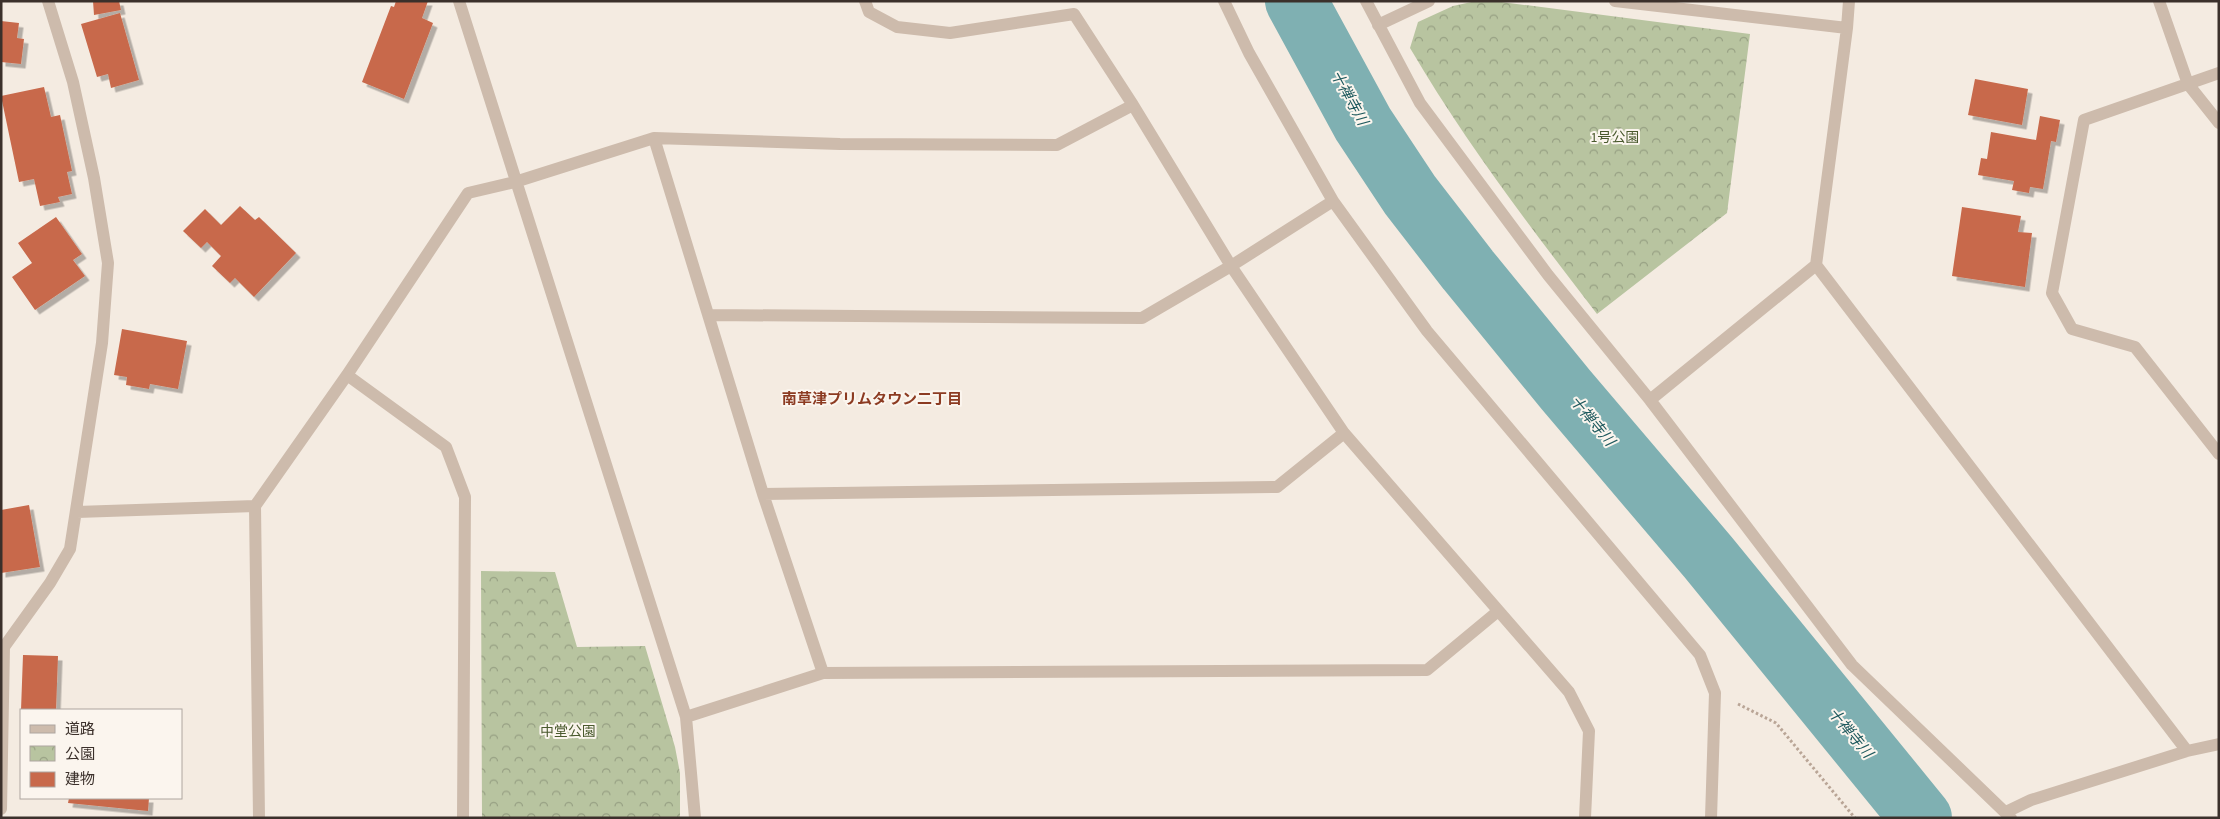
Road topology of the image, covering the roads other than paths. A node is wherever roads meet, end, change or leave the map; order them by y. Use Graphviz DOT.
graph roads {
  1 [pos="48,1"];
  2 [pos="459,1"];
  3 [pos="865,1"];
  4 [pos="1224,1"];
  5 [pos="1366,1"];
  6 [pos="1429,1"];
  7 [pos="1615,1"];
  8 [pos="1849,1"];
  9 [pos="2159,1"];
  10 [pos="1378,24"];
  11 [pos="1847,28"];
  12 [pos="2219,73"];
  13 [pos="2188,84"];
  14 [pos="1133,105"];
  15 [pos="2219,123"];
  16 [pos="654,138"];
  17 [pos="515,182"];
  18 [pos="1333,201"];
  19 [pos="1816,265"];
  20 [pos="1231,266"];
  21 [pos="709,316"];
  22 [pos="347,375"];
  23 [pos="1650,400"];
  24 [pos="1344,433"];
  25 [pos="2219,454"];
  26 [pos="763,494"];
  27 [pos="255,506"];
  28 [pos="77,512"];
  29 [pos="1497,612"];
  30 [pos="823,673"];
  31 [pos="686,717"];
  32 [pos="2219,744"];
  33 [pos="2187,751"];
  34 [pos="1,809"];
  35 [pos="2009,815"];
  36 [pos="260,818"];
  37 [pos="463,818"];
  38 [pos="695,818"];
  39 [pos="1585,818"];
  40 [pos="1711,818"];
  1 -- 28 [label="street"];
  2 -- 17 [label="street"];
  3 -- 14 [label="street"];
  4 -- 18 [label="street"];
  5 -- 10 [label="street"];
  6 -- 10 [label="street"];
  7 -- 11 [label="street"];
  8 -- 11 [label="street"];
  9 -- 13 [label="street"];
  10 -- 23 [label="street"];
  11 -- 19 [label="street"];
  12 -- 13 [label="street"];
  13 -- 15 [label="street"];
  13 -- 25 [label="street"];
  14 -- 16 [label="street"];
  14 -- 20 [label="street"];
  16 -- 17 [label="street"];
  16 -- 21 [label="street"];
  17 -- 22 [label="street"];
  17 -- 31 [label="street"];
  18 -- 20 [label="street"];
  18 -- 40 [label="street"];
  19 -- 23 [label="street"];
  19 -- 33 [label="street"];
  20 -- 21 [label="street"];
  20 -- 24 [label="street"];
  21 -- 26 [label="street"];
  22 -- 27 [label="street"];
  22 -- 37 [label="street"];
  23 -- 35 [label="street"];
  24 -- 26 [label="street"];
  24 -- 29 [label="street"];
  26 -- 30 [label="street"];
  27 -- 28 [label="street"];
  27 -- 36 [label="street"];
  28 -- 34 [label="street"];
  29 -- 30 [label="street"];
  29 -- 39 [label="street"];
  30 -- 31 [label="street"];
  31 -- 38 [label="street"];
  32 -- 33 [label="street"];
  33 -- 35 [label="street"];
}
